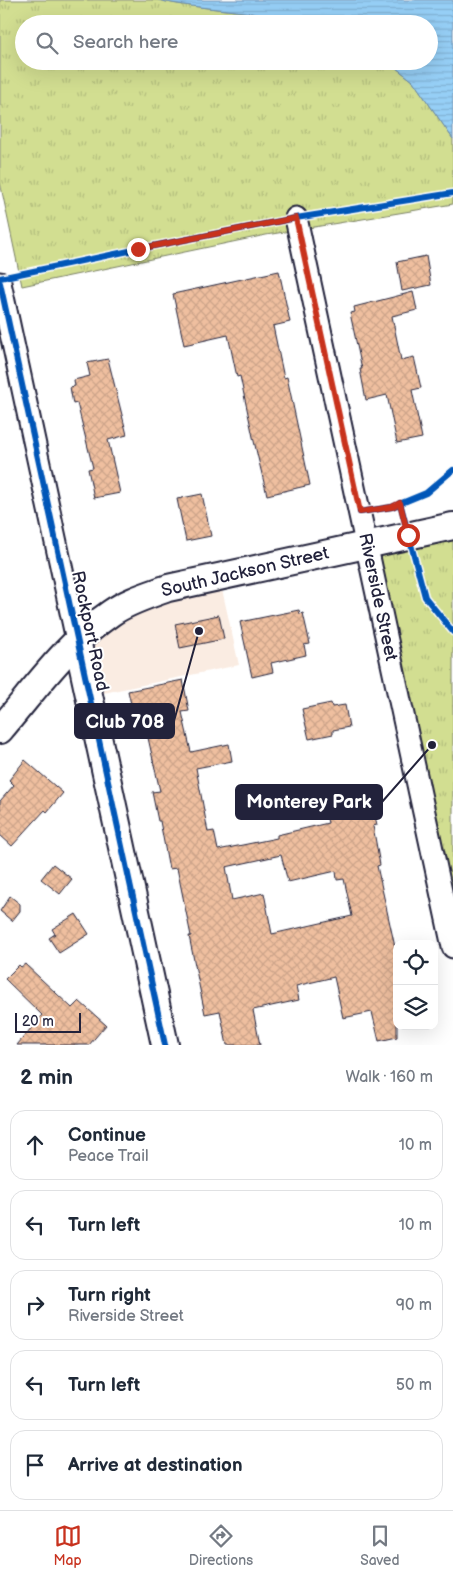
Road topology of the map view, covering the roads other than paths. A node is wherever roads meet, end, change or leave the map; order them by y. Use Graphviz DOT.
graph roads {
  1 [pos="296,218"];
  2 [pos="0,283"];
  3 [pos="453,526"];
  4 [pos="367,543"];
  5 [pos="77,640"];
  6 [pos="0,730"];
  7 [pos="453,947"];
  8 [pos="165,1045"];
  1 -- 4 [label="street, Riverside Street"];
  2 -- 5 [label="street, Rockport Road"];
  3 -- 4 [label="street, South Jackson Street"];
  4 -- 5 [label="street, South Jackson Street"];
  4 -- 7 [label="street, Riverside Street"];
  5 -- 6 [label="street, South Jackson Street"];
  5 -- 8 [label="street, Rockport Road"];
}
